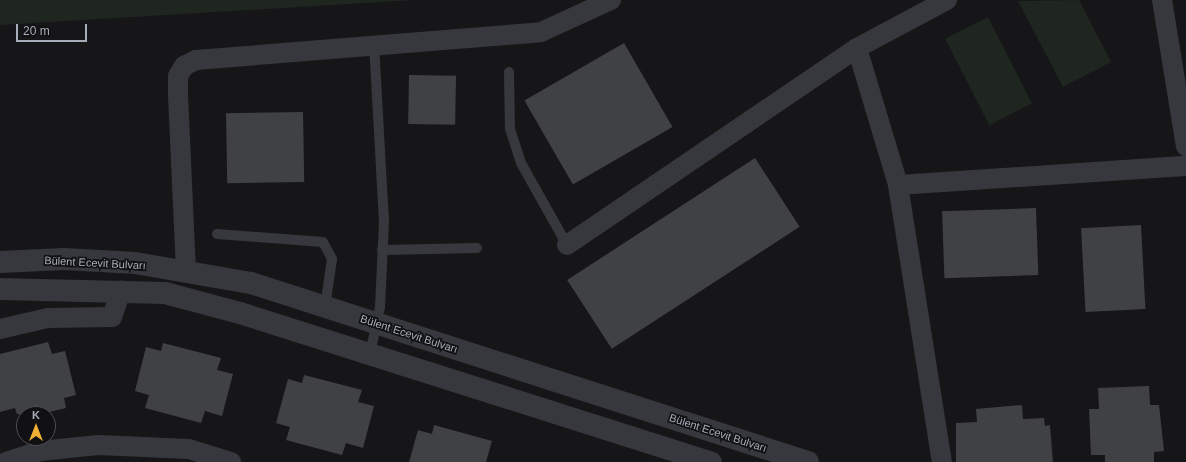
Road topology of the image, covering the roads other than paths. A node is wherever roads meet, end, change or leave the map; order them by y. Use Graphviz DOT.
graph roads {
  1 [pos="611,0"];
  2 [pos="947,0"];
  3 [pos="1162,0"];
  4 [pos="374,45"];
  5 [pos="857,48"];
  6 [pos="509,72"];
  7 [pos="1184,125"];
  8 [pos="1186,146"];
  9 [pos="1186,166"];
  10 [pos="898,185"];
  11 [pos="217,234"];
  12 [pos="567,244"];
  13 [pos="477,248"];
  14 [pos="382,250"];
  15 [pos="0,262"];
  16 [pos="186,271"];
  17 [pos="0,290"];
  18 [pos="121,291"];
  19 [pos="325,307"];
  20 [pos="377,323"];
  21 [pos="0,329"];
  22 [pos="370,354"];
  23 [pos="6,462"];
  24 [pos="231,462"];
  25 [pos="711,462"];
  26 [pos="808,462"];
  27 [pos="942,462"];
  1 -- 4 [label="street"];
  2 -- 5 [label="street"];
  3 -- 7 [label="street"];
  4 -- 14 [label="lane"];
  4 -- 16 [label="street"];
  5 -- 10 [label="street"];
  5 -- 12 [label="street"];
  6 -- 12 [label="lane"];
  7 -- 8 [label="street"];
  9 -- 10 [label="street"];
  10 -- 27 [label="street"];
  11 -- 19 [label="lane"];
  13 -- 14 [label="lane"];
  14 -- 20 [label="lane"];
  15 -- 16 [label="street, Bülent Ecevit Bulvarı"];
  16 -- 19 [label="street, Bülent Ecevit Bulvarı"];
  17 -- 18 [label="street"];
  18 -- 21 [label="street"];
  18 -- 22 [label="street"];
  19 -- 20 [label="street, Bülent Ecevit Bulvarı"];
  20 -- 22 [label="lane"];
  20 -- 26 [label="street, Bülent Ecevit Bulvarı"];
  22 -- 25 [label="street"];
  23 -- 24 [label="street"];
}
